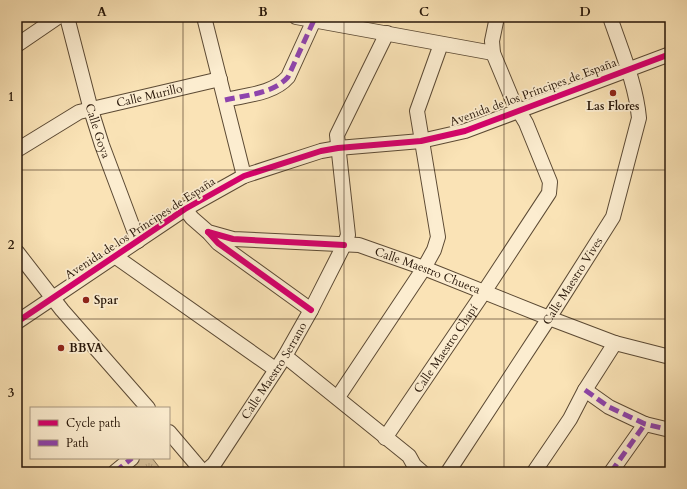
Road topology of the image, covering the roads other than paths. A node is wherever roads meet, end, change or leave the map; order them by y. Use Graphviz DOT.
graph roads {
  1 [pos="58,17"];
  2 [pos="67,17"];
  3 [pos="204,17"];
  4 [pos="296,17"];
  5 [pos="497,17"];
  6 [pos="610,17"];
  7 [pos="316,19"];
  8 [pos="387,33"];
  9 [pos="441,44"];
  10 [pos="17,45"];
  11 [pos="493,53"];
  12 [pos="670,54"];
  13 [pos="628,69"];
  14 [pos="220,79"];
  15 [pos="225,100"];
  16 [pos="91,110"];
  17 [pos="519,110"];
  18 [pos="421,141"];
  19 [pos="338,148"];
  20 [pos="17,150"];
  21 [pos="244,176"];
  22 [pos="185,209"];
  23 [pos="208,232"];
  24 [pos="138,241"];
  25 [pos="344,245"];
  26 [pos="17,252"];
  27 [pos="116,256"];
  28 [pos="424,268"];
  29 [pos="484,292"];
  30 [pos="52,298"];
  31 [pos="311,310"];
  32 [pos="549,318"];
  33 [pos="17,322"];
  34 [pos="615,343"];
  35 [pos="284,356"];
  36 [pos="670,357"];
  37 [pos="275,369"];
  38 [pos="584,390"];
  39 [pos="338,398"];
  40 [pos="147,407"];
  41 [pos="645,424"];
  42 [pos="670,430"];
  43 [pos="170,433"];
  44 [pos="385,438"];
  45 [pos="131,459"];
  46 [pos="415,470"];
  47 [pos="115,472"];
  48 [pos="204,472"];
  49 [pos="448,472"];
  50 [pos="534,472"];
  51 [pos="611,472"];
  1 -- 10 [label="street"];
  2 -- 16 [label="street, Calle Goya"];
  3 -- 14 [label="street"];
  4 -- 7 [label="street"];
  5 -- 11 [label="street"];
  6 -- 13 [label="street, Calle Maestro Vives"];
  7 -- 8 [label="street"];
  7 -- 15 [label="street"];
  8 -- 9 [label="street"];
  8 -- 19 [label="street, Calle Maestro Serrano"];
  9 -- 11 [label="street"];
  9 -- 18 [label="street"];
  11 -- 17 [label="street, Calle Maestro Chapí"];
  12 -- 13 [label="street, Avenida de los Príncipes de España"];
  13 -- 17 [label="street, Avenida de los Príncipes de España"];
  13 -- 32 [label="street, Calle Maestro Vives"];
  14 -- 15 [label="street"];
  14 -- 16 [label="street, Calle Murillo"];
  15 -- 21 [label="street"];
  16 -- 20 [label="street, Calle Murillo"];
  16 -- 24 [label="street, Calle Goya"];
  17 -- 18 [label="street, Avenida de los Príncipes de España"];
  17 -- 29 [label="street, Calle Maestro Chapí"];
  18 -- 19 [label="street, Avenida de los Príncipes de España"];
  18 -- 28 [label="street"];
  19 -- 21 [label="street, Avenida de los Príncipes de España"];
  19 -- 25 [label="street, Calle Maestro Serrano"];
  21 -- 22 [label="street, Avenida de los Príncipes de España"];
  22 -- 23 [label="street, Calle Maestro Chueca"];
  22 -- 24 [label="street, Avenida de los Príncipes de España"];
  23 -- 25 [label="street, Calle Maestro Chueca"];
  23 -- 31 [label="street"];
  24 -- 27 [label="street, Avenida de los Príncipes de España"];
  25 -- 28 [label="street, Calle Maestro Chueca"];
  25 -- 31 [label="street, Calle Maestro Serrano"];
  26 -- 30 [label="street"];
  27 -- 30 [label="street, Avenida de los Príncipes de España"];
  27 -- 37 [label="street"];
  28 -- 29 [label="street, Calle Maestro Chueca"];
  28 -- 39 [label="street"];
  29 -- 32 [label="street, Calle Maestro Chueca"];
  29 -- 44 [label="street, Calle Maestro Chapí"];
  30 -- 33 [label="street, Avenida de los Príncipes de España"];
  30 -- 40 [label="street"];
  31 -- 35 [label="street, Calle Maestro Serrano"];
  32 -- 34 [label="street, Calle Maestro Chueca"];
  32 -- 49 [label="street, Calle Maestro Vives"];
  34 -- 36 [label="street, Calle Maestro Chueca"];
  34 -- 38 [label="street"];
  35 -- 37 [label="street, Calle Maestro Serrano"];
  35 -- 39 [label="street"];
  37 -- 48 [label="street, Calle Maestro Serrano"];
  38 -- 41 [label="street"];
  38 -- 50 [label="street"];
  39 -- 44 [label="street"];
  41 -- 42 [label="street"];
  41 -- 51 [label="street"];
  43 -- 48 [label="street"];
  44 -- 46 [label="street"];
  45 -- 47 [label="street"];
}
